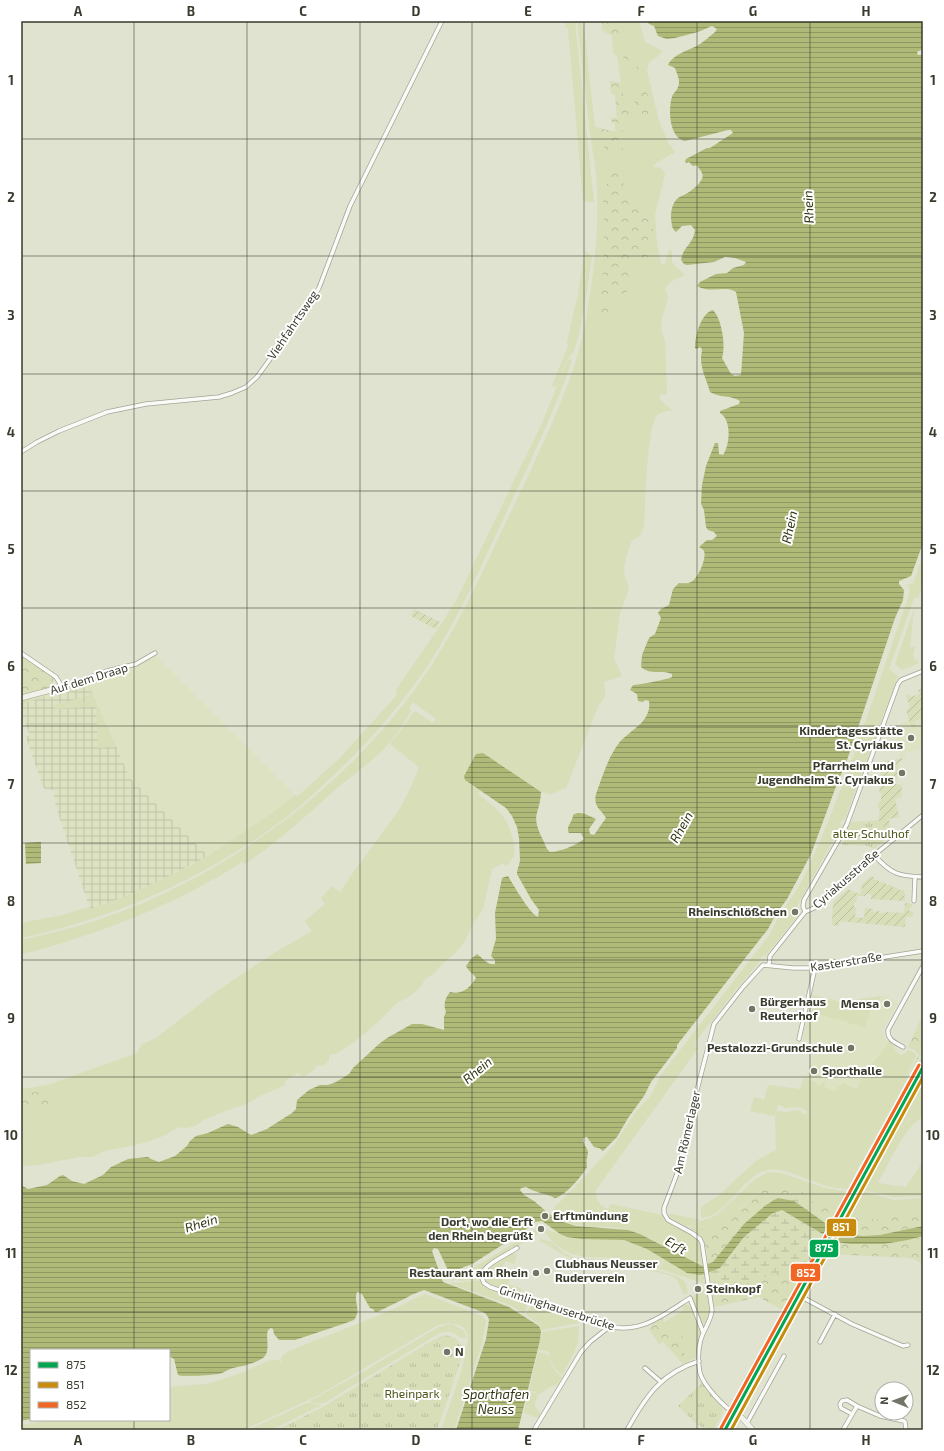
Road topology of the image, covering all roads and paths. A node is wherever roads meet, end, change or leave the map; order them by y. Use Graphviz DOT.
graph roads {
  1 [pos="442,21"];
  2 [pos="21,452"];
  3 [pos="21,653"];
  4 [pos="155,653"];
  5 [pos="923,671"];
  6 [pos="62,687"];
  7 [pos="21,698"];
  8 [pos="923,815"];
  9 [pos="874,855"];
  10 [pos="915,877"];
  11 [pos="923,877"];
  12 [pos="914,901"];
  13 [pos="805,912"];
  14 [pos="923,951"];
  15 [pos="769,965"];
  16 [pos="923,966"];
  17 [pos="815,968"];
  18 [pos="799,1039"];
  19 [pos="902,1047"];
  20 [pos="923,1067"];
  21 [pos="517,1248"];
  22 [pos="798,1295"];
  23 [pos="835,1314"];
  24 [pos="609,1327"];
  25 [pos="703,1332"];
  26 [pos="820,1342"];
  27 [pos="908,1345"];
  28 [pos="784,1356"];
  29 [pos="699,1361"];
  30 [pos="645,1368"];
  31 [pos="661,1382"];
  32 [pos="857,1406"];
  33 [pos="734,1413"];
  34 [pos="852,1414"];
  35 [pos="746,1423"];
  36 [pos="534,1430"];
  37 [pos="627,1430"];
  38 [pos="725,1430"];
  39 [pos="752,1430"];
  40 [pos="843,1430"];
  41 [pos="906,1430"];
  1 -- 2 [label="street, Viehfahrtsweg"];
  3 -- 6 [label="street"];
  4 -- 6 [label="street, Auf dem Draap"];
  5 -- 13 [label="street"];
  6 -- 7 [label="main road, Auf dem Draap"];
  8 -- 9 [label="street, Cyriakusstraße"];
  9 -- 10 [label="street"];
  9 -- 13 [label="street, Cyriakusstraße"];
  10 -- 11 [label="street"];
  10 -- 12 [label="street"];
  13 -- 15 [label="street"];
  14 -- 17 [label="street, Kasterstraße"];
  15 -- 17 [label="street, Kasterstraße"];
  15 -- 25 [label="street, Am Römerlager"];
  16 -- 19 [label="street"];
  17 -- 18 [label="street"];
  20 -- 22 [label="main road"];
  21 -- 24 [label="street, Grimlinghauserbrücke"];
  22 -- 23 [label="street"];
  22 -- 33 [label="main road"];
  23 -- 26 [label="street"];
  23 -- 27 [label="street"];
  24 -- 25 [label="street, Grimlinghauserbrücke"];
  24 -- 36 [label="street"];
  25 -- 29 [label="street"];
  28 -- 35 [label="street"];
  29 -- 31 [label="street"];
  29 -- 33 [label="street"];
  30 -- 31 [label="street"];
  31 -- 37 [label="street"];
  32 -- 34 [label="street"];
  32 -- 34 [label="street"];
  32 -- 41 [label="street"];
  33 -- 35 [label="main road"];
  33 -- 38 [label="main road"];
  34 -- 40 [label="street"];
  35 -- 39 [label="main road"];
}
